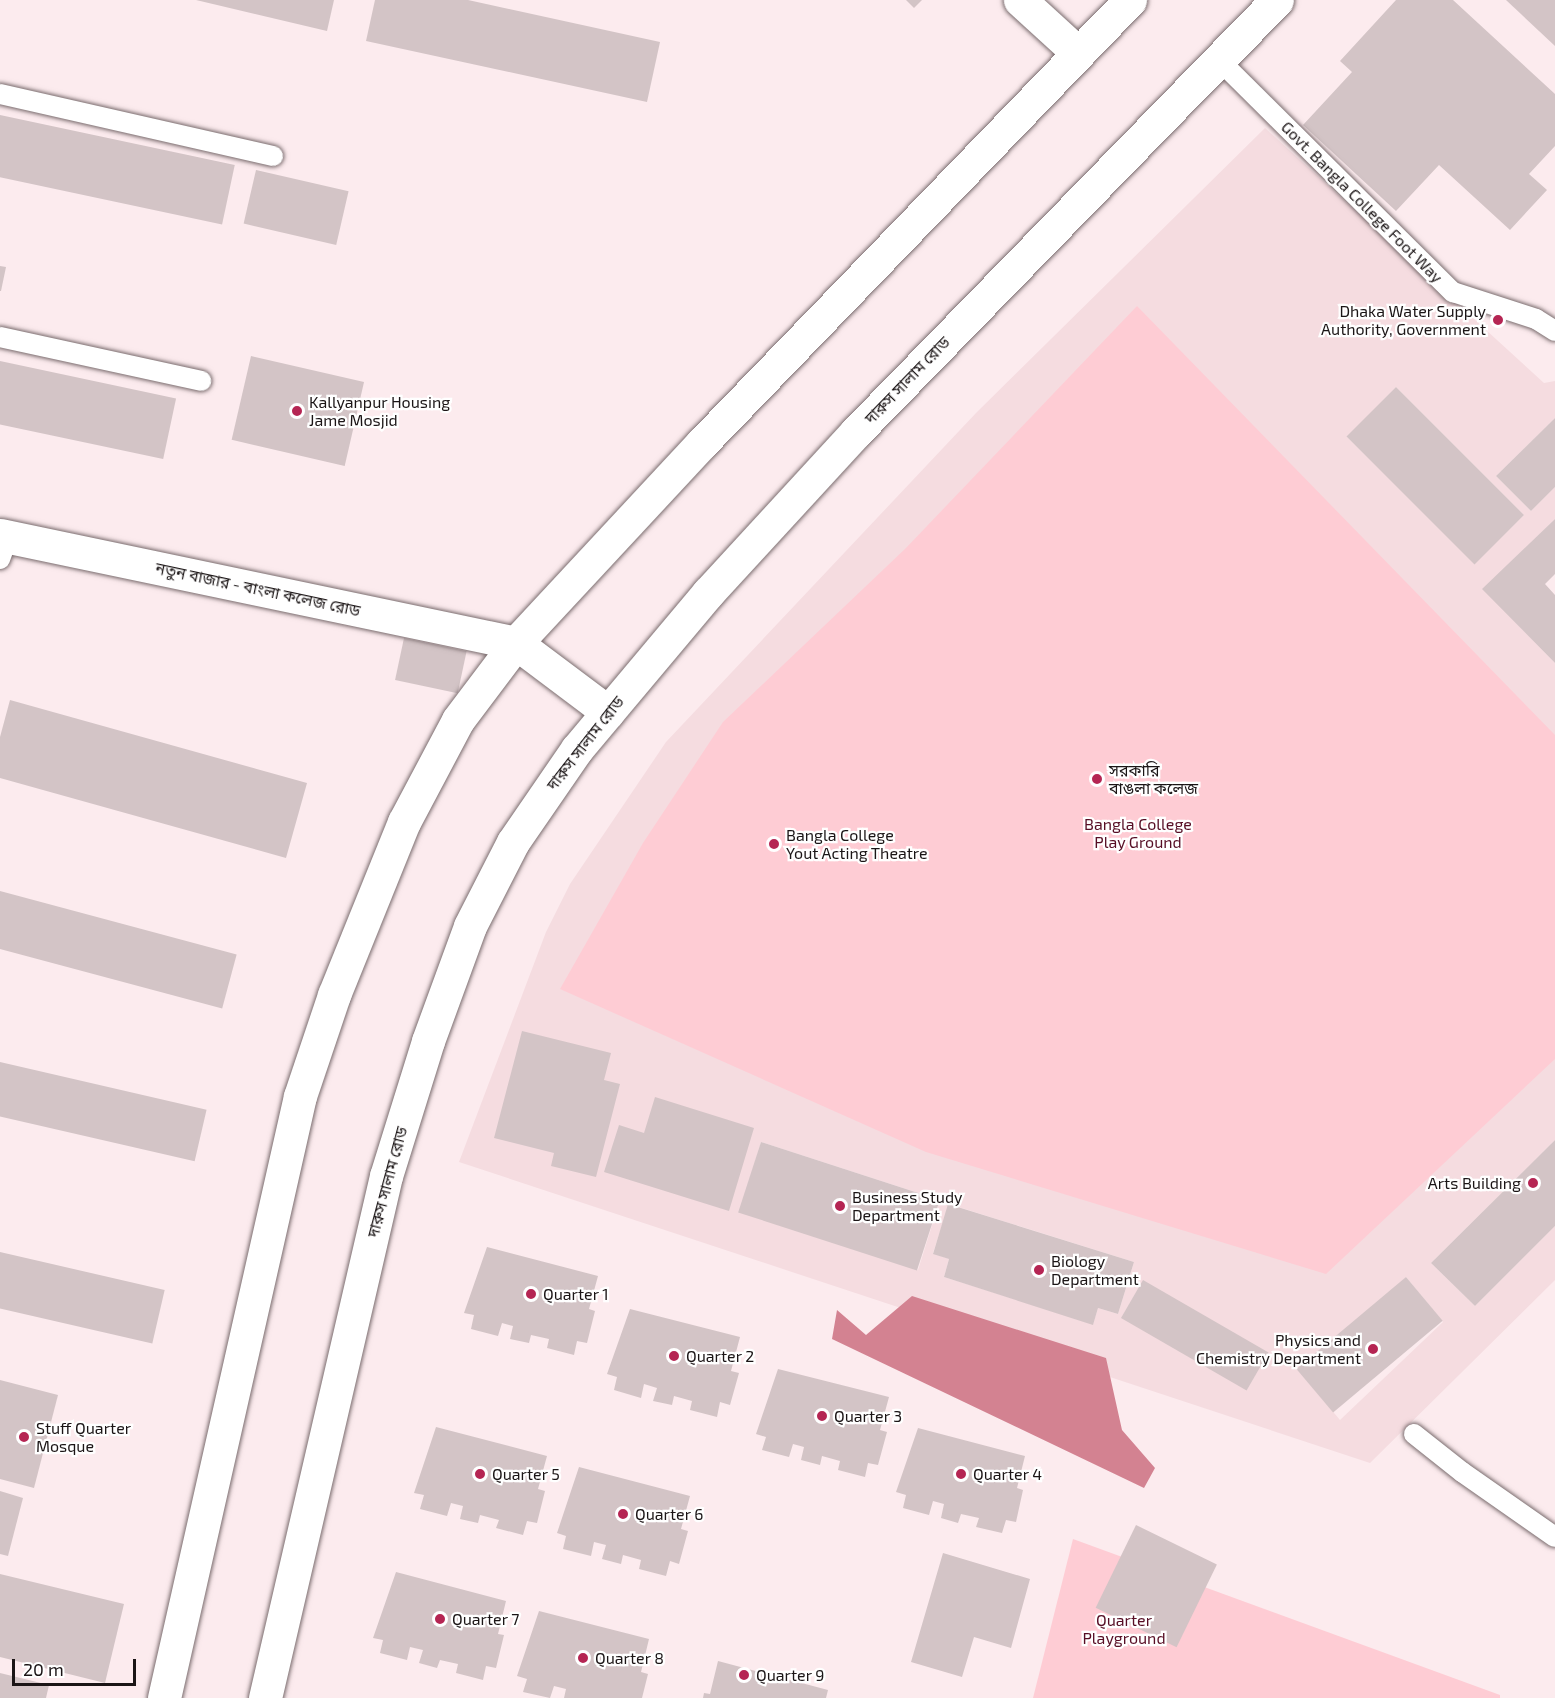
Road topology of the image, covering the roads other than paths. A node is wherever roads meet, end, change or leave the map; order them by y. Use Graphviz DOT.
graph roads {
  1 [pos="1020,0"];
  2 [pos="1130,0"];
  3 [pos="1277,0"];
  4 [pos="1078,53"];
  5 [pos="1219,60"];
  6 [pos="0,94"];
  7 [pos="273,156"];
  8 [pos="1555,331"];
  9 [pos="0,337"];
  10 [pos="201,381"];
  11 [pos="3,544"];
  12 [pos="516,643"];
  13 [pos="608,712"];
  14 [pos="1414,1434"];
  15 [pos="1555,1537"];
  16 [pos="164,1698"];
  17 [pos="265,1698"];
  1 -- 4 [label="main road"];
  2 -- 4 [label="main road"];
  3 -- 5 [label="main road, দারুস সালাম রোড"];
  4 -- 12 [label="main road"];
  5 -- 8 [label="lane, Govt. Bangla College Foot Way"];
  5 -- 13 [label="main road, দারুস সালাম রোড"];
  6 -- 7 [label="lane"];
  9 -- 10 [label="lane"];
  11 -- 12 [label="main road, নতুন বাজার - বাংলা কলেজ রোড"];
  12 -- 13 [label="main road"];
  12 -- 16 [label="main road"];
  13 -- 17 [label="main road, দারুস সালাম রোড"];
  14 -- 15 [label="lane"];
}
